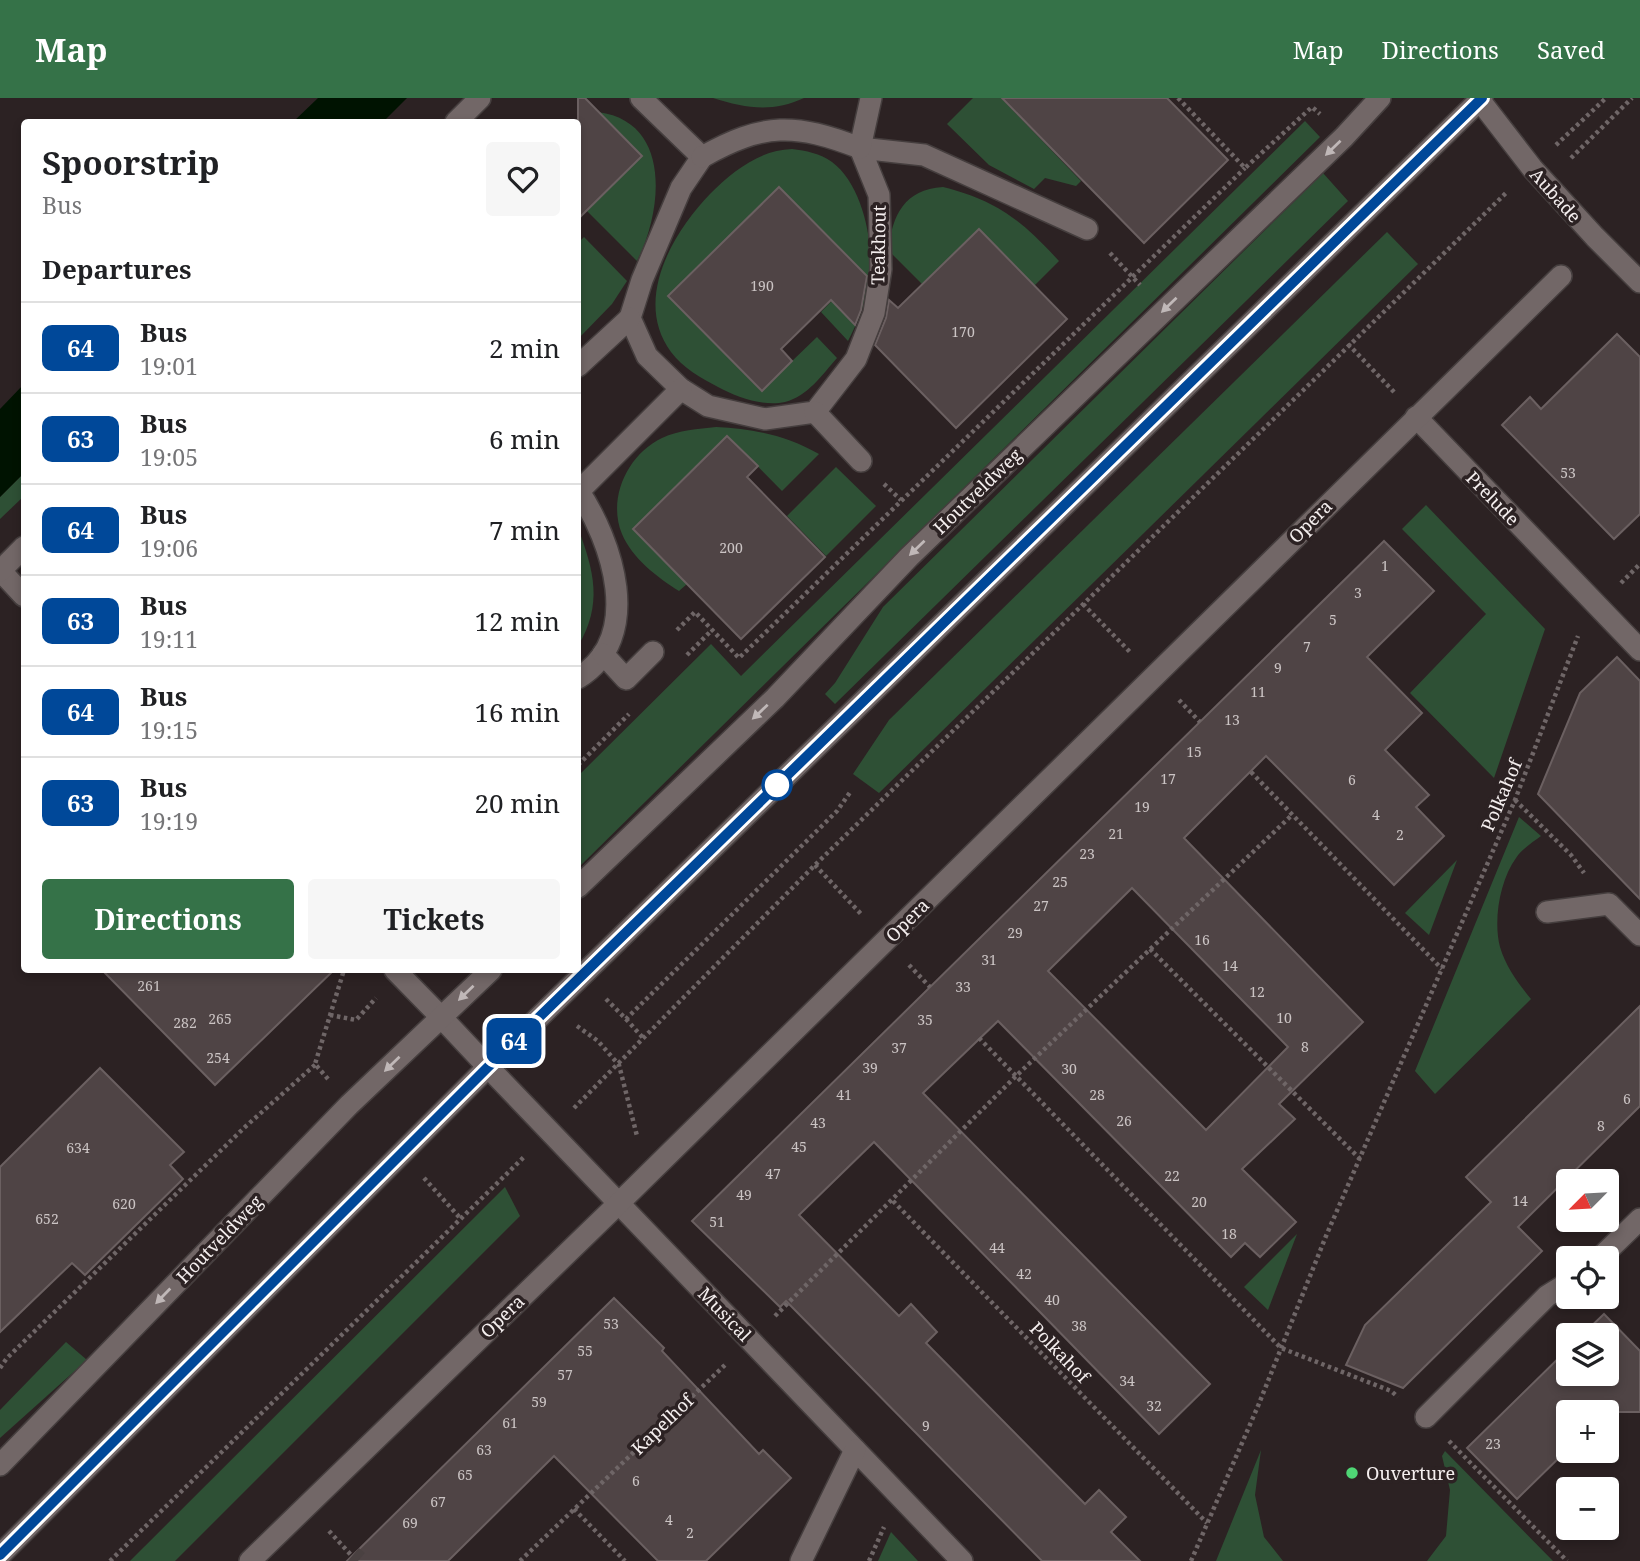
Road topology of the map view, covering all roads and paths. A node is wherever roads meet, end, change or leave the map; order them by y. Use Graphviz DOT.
graph roads {
  1 [pos="480,98"];
  2 [pos="641,98"];
  3 [pos="871,98"];
  4 [pos="1178,98"];
  5 [pos="1380,98"];
  6 [pos="1606,98"];
  7 [pos="1632,98"];
  8 [pos="1480,99"];
  9 [pos="459,119"];
  10 [pos="1344,137"];
  11 [pos="860,148"];
  12 [pos="702,157"];
  13 [pos="1245,168"];
  14 [pos="1538,176"];
  15 [pos="1087,229"];
  16 [pos="1561,276"];
  17 [pos="1640,282"];
  18 [pos="630,318"];
  19 [pos="1348,344"];
  20 [pos="581,363"];
  21 [pos="681,389"];
  22 [pos="814,412"];
  23 [pos="1416,417"];
  24 [pos="861,461"];
  25 [pos="581,487"];
  26 [pos="891,490"];
  27 [pos="581,494"];
  28 [pos="901,500"];
  29 [pos="21,550"];
  30 [pos="0,570"];
  31 [pos="21,593"];
  32 [pos="1083,604"];
  33 [pos="687,621"];
  34 [pos="1580,630"];
  35 [pos="1640,650"];
  36 [pos="653,652"];
  37 [pos="603,654"];
  38 [pos="581,675"];
  39 [pos="1153,676"];
  40 [pos="1251,772"];
  41 [pos="851,790"];
  42 [pos="1515,800"];
  43 [pos="1292,815"];
  44 [pos="815,865"];
  45 [pos="581,884"];
  46 [pos="1609,904"];
  47 [pos="1547,912"];
  48 [pos="1640,935"];
  49 [pos="887,940"];
  50 [pos="1150,949"];
  51 [pos="1442,969"];
  52 [pos="395,973"];
  53 [pos="399,973"];
  54 [pos="488,973"];
  55 [pos="581,976"];
  56 [pos="550,1006"];
  57 [pos="330,1015"];
  58 [pos="442,1017"];
  59 [pos="626,1019"];
  60 [pos="979,1038"];
  61 [pos="644,1039"];
  62 [pos="316,1064"];
  63 [pos="619,1065"];
  64 [pos="488,1067"];
  65 [pos="1016,1076"];
  66 [pos="551,1130"];
  67 [pos="1360,1159"];
  68 [pos="646,1175"];
  69 [pos="893,1201"];
  70 [pos="619,1203"];
  71 [pos="1640,1219"];
  72 [pos="1612,1246"];
  73 [pos="1556,1290"];
  74 [pos="751,1340"];
  75 [pos="1281,1348"];
  76 [pos="0,1368"];
  77 [pos="1426,1417"];
  78 [pos="855,1450"];
  79 [pos="0,1465"];
  80 [pos="574,1508"];
  81 [pos="1207,1522"];
  82 [pos="0,1555"];
  83 [pos="110,1561"];
  84 [pos="250,1561"];
  85 [pos="520,1561"];
  86 [pos="625,1561"];
  87 [pos="801,1561"];
  88 [pos="962,1561"];
  89 [pos="1191,1561"];
  90 [pos="1567,1561"];
  1 -- 9 [label="street"];
  2 -- 12 [label="street"];
  3 -- 11 [label="street"];
  4 -- 13 [label="path"];
  5 -- 10 [label="street, Houtveldweg"];
  6 -- 14 [label="path"];
  7 -- 14 [label="path"];
  8 -- 14 [label="street, Aubade"];
  8 -- 55 [label="street"];
  10 -- 13 [label="path"];
  10 -- 45 [label="street, Houtveldweg, one-way"];
  11 -- 12 [label="street"];
  11 -- 15 [label="street"];
  11 -- 22 [label="street, Teakhout"];
  12 -- 18 [label="street"];
  13 -- 28 [label="path"];
  14 -- 17 [label="street, Aubade"];
  14 -- 19 [label="path"];
  16 -- 23 [label="street, Opera"];
  18 -- 20 [label="street"];
  18 -- 21 [label="street"];
  19 -- 23 [label="path"];
  19 -- 32 [label="path"];
  21 -- 22 [label="street"];
  21 -- 25 [label="street"];
  22 -- 24 [label="street"];
  23 -- 35 [label="street, Prelude"];
  23 -- 39 [label="street, Opera"];
  26 -- 28 [label="path"];
  27 -- 37 [label="street"];
  28 -- 33 [label="path"];
  29 -- 30 [label="street"];
  30 -- 31 [label="street"];
  32 -- 39 [label="path"];
  32 -- 44 [label="path"];
  34 -- 42 [label="path, Polkahof"];
  36 -- 37 [label="street"];
  37 -- 38 [label="street"];
  39 -- 49 [label="street, Opera"];
  40 -- 43 [label="path"];
  41 -- 59 [label="path"];
  42 -- 46 [label="path"];
  42 -- 51 [label="path, Polkahof"];
  43 -- 50 [label="path, Kapelhof"];
  43 -- 51 [label="path"];
  44 -- 49 [label="path"];
  44 -- 61 [label="path"];
  46 -- 47 [label="street"];
  46 -- 48 [label="street"];
  49 -- 68 [label="street, Opera"];
  50 -- 65 [label="path, Kapelhof"];
  50 -- 67 [label="path"];
  51 -- 67 [label="path, Polkahof"];
  52 -- 57 [label="path"];
  53 -- 58 [label="street"];
  54 -- 58 [label="street, Houtveldweg, one-way"];
  55 -- 56 [label="street"];
  55 -- 59 [label="path"];
  56 -- 63 [label="path"];
  56 -- 64 [label="street"];
  58 -- 64 [label="street"];
  58 -- 79 [label="street, Houtveldweg, one-way"];
  59 -- 61 [label="path"];
  60 -- 65 [label="path"];
  61 -- 63 [label="path"];
  62 -- 76 [label="path"];
  63 -- 66 [label="path"];
  63 -- 68 [label="path"];
  64 -- 66 [label="street, Musical"];
  64 -- 82 [label="street"];
  65 -- 69 [label="path, Kapelhof"];
  65 -- 75 [label="path"];
  66 -- 70 [label="street, Musical"];
  66 -- 83 [label="path"];
  67 -- 75 [label="path, Polkahof"];
  68 -- 70 [label="street, Opera"];
  69 -- 74 [label="path, Kapelhof"];
  69 -- 81 [label="path, Polkahof"];
  70 -- 74 [label="street, Musical"];
  70 -- 84 [label="street, Opera"];
  71 -- 72 [label="street"];
  73 -- 77 [label="street"];
  74 -- 78 [label="street, Musical"];
  74 -- 80 [label="path, Kapelhof"];
  75 -- 77 [label="path"];
  75 -- 81 [label="path, Polkahof"];
  77 -- 90 [label="path"];
  78 -- 87 [label="street"];
  78 -- 88 [label="street, Musical"];
  80 -- 85 [label="path, Kapelhof"];
  80 -- 86 [label="path"];
  81 -- 89 [label="path, Polkahof"];
}
